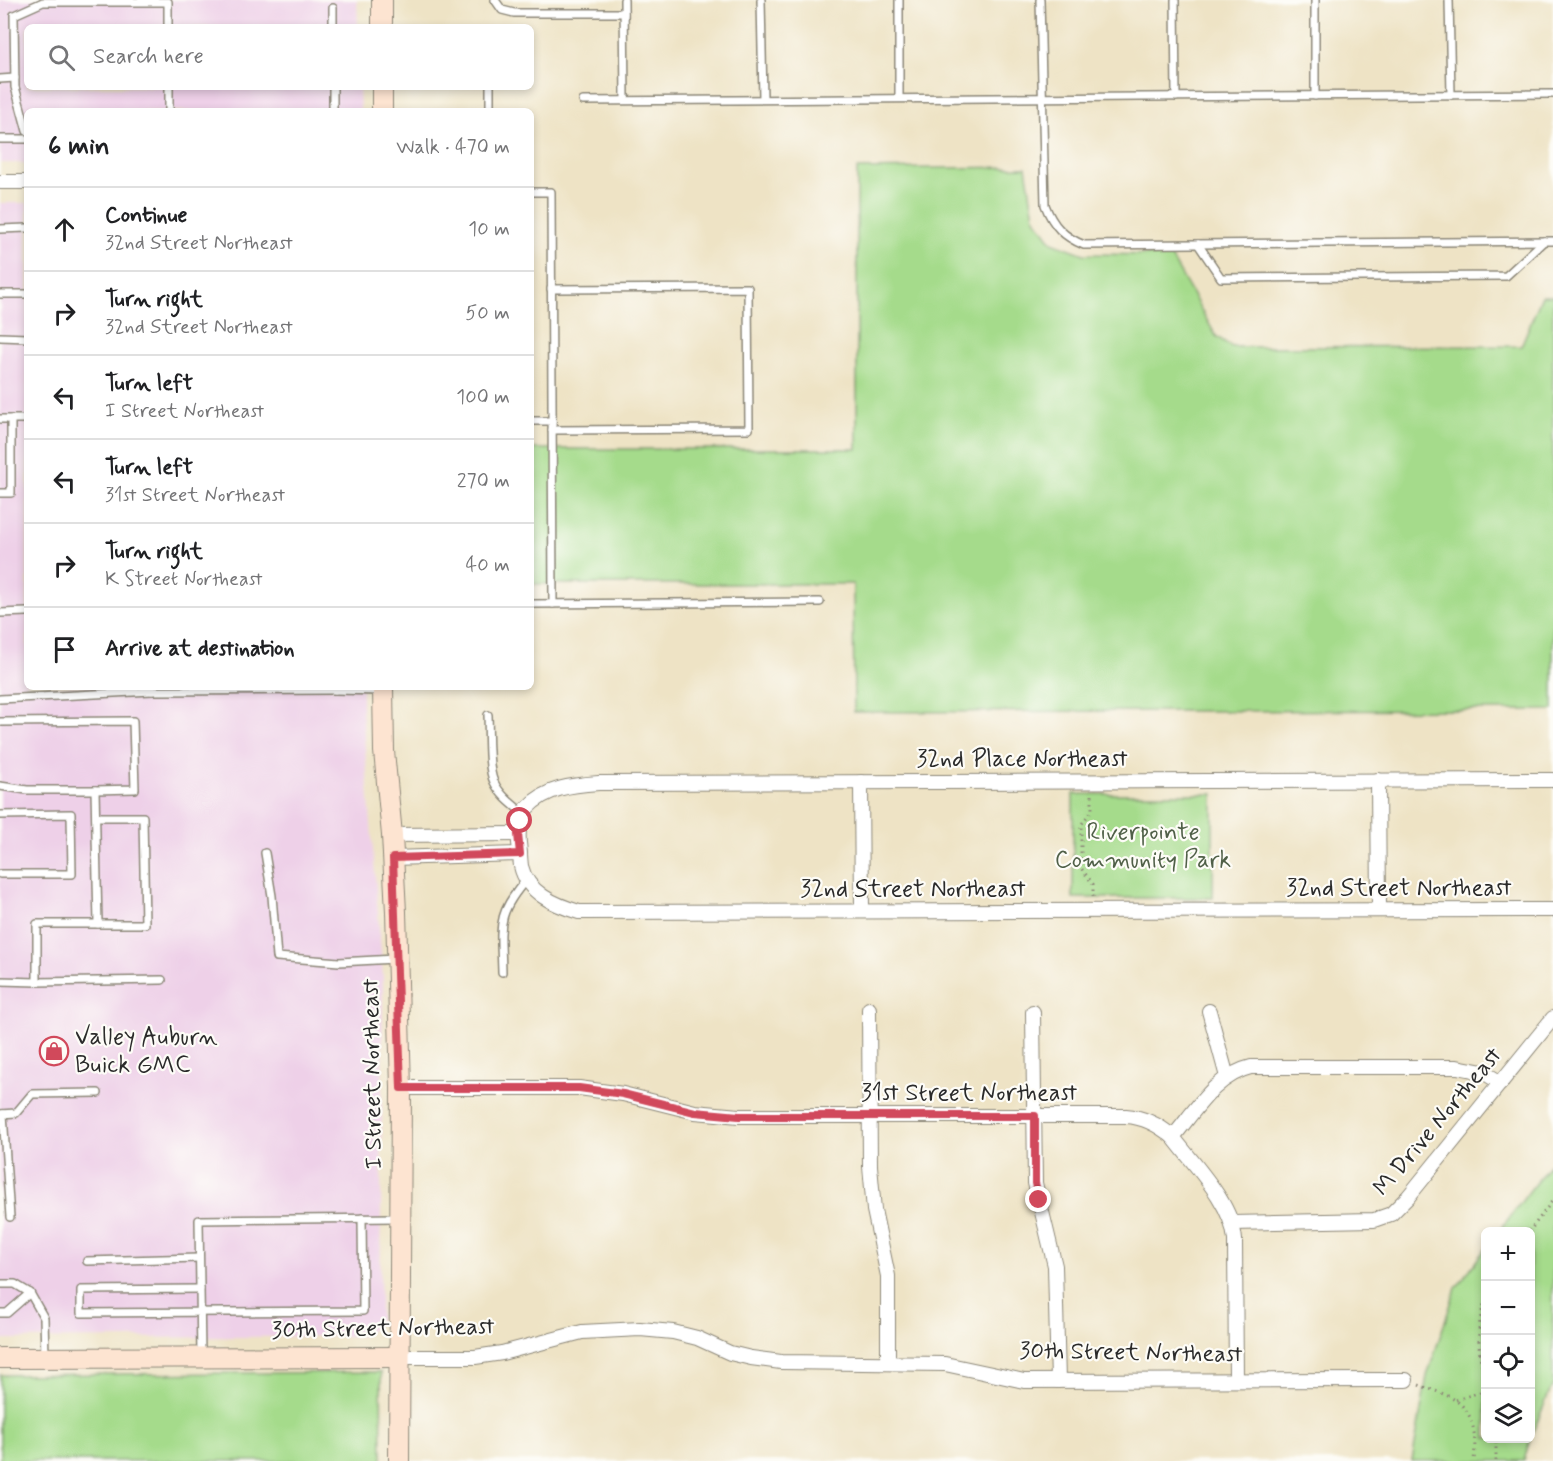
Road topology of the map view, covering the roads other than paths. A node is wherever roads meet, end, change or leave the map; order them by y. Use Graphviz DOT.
graph roads {
  1 [pos="382,0"];
  2 [pos="495,0"];
  3 [pos="624,0"];
  4 [pos="762,0"];
  5 [pos="899,0"];
  6 [pos="1040,0"];
  7 [pos="1175,0"];
  8 [pos="1315,0"];
  9 [pos="1449,0"];
  10 [pos="333,8"];
  11 [pos="624,12"];
  12 [pos="168,24"];
  13 [pos="333,24"];
  14 [pos="382,24"];
  15 [pos="15,78"];
  16 [pos="0,79"];
  17 [pos="169,90"];
  18 [pos="333,90"];
  19 [pos="382,90"];
  20 [pos="490,90"];
  21 [pos="1553,94"];
  22 [pos="1451,95"];
  23 [pos="1315,96"];
  24 [pos="1041,97"];
  25 [pos="1176,97"];
  26 [pos="899,98"];
  27 [pos="763,99"];
  28 [pos="583,100"];
  29 [pos="625,100"];
  30 [pos="170,108"];
  31 [pos="333,108"];
  32 [pos="382,108"];
  33 [pos="490,108"];
  34 [pos="24,120"];
  35 [pos="0,139"];
  36 [pos="24,139"];
  37 [pos="0,182"];
  38 [pos="24,182"];
  39 [pos="534,192"];
  40 [pos="24,228"];
  41 [pos="0,229"];
  42 [pos="1544,241"];
  43 [pos="1553,241"];
  44 [pos="1198,243"];
  45 [pos="552,289"];
  46 [pos="0,294"];
  47 [pos="24,294"];
  48 [pos="0,337"];
  49 [pos="24,338"];
  50 [pos="0,419"];
  51 [pos="11,419"];
  52 [pos="24,419"];
  53 [pos="534,421"];
  54 [pos="552,421"];
  55 [pos="552,430"];
  56 [pos="0,493"];
  57 [pos="820,602"];
  58 [pos="534,604"];
  59 [pos="553,604"];
  60 [pos="24,612"];
  61 [pos="0,613"];
  62 [pos="137,690"];
  63 [pos="382,690"];
  64 [pos="0,699"];
  65 [pos="488,716"];
  66 [pos="0,722"];
  67 [pos="1378,780"];
  68 [pos="1553,780"];
  69 [pos="861,782"];
  70 [pos="0,786"];
  71 [pos="95,790"];
  72 [pos="523,813"];
  73 [pos="0,815"];
  74 [pos="96,817"];
  75 [pos="518,834"];
  76 [pos="392,835"];
  77 [pos="265,853"];
  78 [pos="520,854"];
  79 [pos="393,858"];
  80 [pos="0,874"];
  81 [pos="527,879"];
  82 [pos="1379,910"];
  83 [pos="1553,910"];
  84 [pos="862,911"];
  85 [pos="98,924"];
  86 [pos="397,959"];
  87 [pos="502,972"];
  88 [pos="162,980"];
  89 [pos="0,981"];
  90 [pos="37,982"];
  91 [pos="869,1009"];
  92 [pos="1209,1011"];
  93 [pos="1033,1012"];
  94 [pos="1553,1018"];
  95 [pos="1227,1077"];
  96 [pos="1501,1083"];
  97 [pos="401,1088"];
  98 [pos="98,1093"];
  99 [pos="2,1114"];
  100 [pos="869,1116"];
  101 [pos="1035,1116"];
  102 [pos="1173,1137"];
  103 [pos="10,1217"];
  104 [pos="362,1218"];
  105 [pos="400,1218"];
  106 [pos="1233,1223"];
  107 [pos="199,1258"];
  108 [pos="87,1261"];
  109 [pos="0,1284"];
  110 [pos="200,1289"];
  111 [pos="30,1293"];
  112 [pos="200,1312"];
  113 [pos="0,1314"];
  114 [pos="399,1357"];
  115 [pos="0,1358"];
  116 [pos="45,1358"];
  117 [pos="201,1358"];
  118 [pos="888,1363"];
  119 [pos="1236,1380"];
  120 [pos="1406,1380"];
  121 [pos="1058,1381"];
  122 [pos="399,1461"];
  1 -- 14 [label="street"];
  2 -- 11 [label="lane"];
  3 -- 11 [label="lane"];
  4 -- 27 [label="lane"];
  5 -- 26 [label="lane"];
  6 -- 24 [label="lane"];
  7 -- 25 [label="lane"];
  8 -- 23 [label="lane"];
  9 -- 22 [label="lane"];
  10 -- 13 [label="lane"];
  11 -- 29 [label="lane"];
  12 -- 15 [label="lane"];
  15 -- 16 [label="lane"];
  15 -- 34 [label="lane"];
  17 -- 30 [label="lane"];
  18 -- 31 [label="lane"];
  19 -- 32 [label="street"];
  20 -- 33 [label="lane"];
  21 -- 22 [label="lane"];
  22 -- 23 [label="lane"];
  23 -- 25 [label="lane"];
  24 -- 25 [label="lane"];
  24 -- 26 [label="lane"];
  24 -- 44 [label="lane"];
  26 -- 27 [label="lane"];
  27 -- 29 [label="lane"];
  28 -- 29 [label="lane"];
  35 -- 36 [label="lane"];
  37 -- 38 [label="street"];
  39 -- 45 [label="lane"];
  40 -- 41 [label="lane"];
  42 -- 43 [label="lane"];
  42 -- 44 [label="lane"];
  42 -- 44 [label="lane"];
  45 -- 54 [label="lane"];
  45 -- 55 [label="lane"];
  46 -- 47 [label="lane"];
  48 -- 49 [label="lane"];
  50 -- 51 [label="lane"];
  51 -- 52 [label="lane"];
  51 -- 56 [label="lane"];
  53 -- 54 [label="lane"];
  54 -- 55 [label="lane"];
  55 -- 59 [label="lane"];
  57 -- 59 [label="lane"];
  58 -- 59 [label="lane"];
  60 -- 61 [label="lane"];
  62 -- 64 [label="lane"];
  63 -- 76 [label="street, I Street Northeast"];
  65 -- 72 [label="lane"];
  66 -- 71 [label="lane"];
  67 -- 68 [label="street, 32nd Place Northeast"];
  67 -- 69 [label="street, 32nd Place Northeast"];
  67 -- 82 [label="street"];
  69 -- 72 [label="street, 32nd Place Northeast"];
  69 -- 84 [label="street"];
  70 -- 71 [label="lane"];
  71 -- 74 [label="lane"];
  72 -- 75 [label="street"];
  73 -- 80 [label="lane"];
  74 -- 85 [label="lane"];
  74 -- 85 [label="lane"];
  75 -- 76 [label="street"];
  75 -- 78 [label="street"];
  76 -- 79 [label="street, I Street Northeast"];
  77 -- 86 [label="lane"];
  78 -- 79 [label="street"];
  78 -- 81 [label="street"];
  79 -- 86 [label="street, I Street Northeast"];
  81 -- 84 [label="street, 32nd Street Northeast"];
  81 -- 87 [label="lane"];
  82 -- 83 [label="street, 32nd Street Northeast"];
  82 -- 84 [label="street, 32nd Street Northeast"];
  85 -- 90 [label="lane"];
  86 -- 97 [label="street, I Street Northeast"];
  88 -- 90 [label="lane"];
  89 -- 90 [label="lane"];
  91 -- 100 [label="street"];
  92 -- 95 [label="street"];
  93 -- 101 [label="street"];
  94 -- 96 [label="street, M Drive Northeast"];
  95 -- 96 [label="street"];
  95 -- 102 [label="street"];
  96 -- 106 [label="street, M Drive Northeast"];
  97 -- 100 [label="street, 31st Street Northeast"];
  97 -- 105 [label="street, I Street Northeast"];
  98 -- 99 [label="lane"];
  99 -- 103 [label="lane"];
  100 -- 101 [label="street, 31st Street Northeast"];
  100 -- 118 [label="street"];
  101 -- 102 [label="street, 31st Street Northeast"];
  101 -- 121 [label="street"];
  102 -- 106 [label="street"];
  104 -- 105 [label="lane"];
  104 -- 107 [label="lane"];
  104 -- 112 [label="lane"];
  105 -- 114 [label="street, I Street Northeast"];
  106 -- 119 [label="street"];
  107 -- 108 [label="lane"];
  107 -- 110 [label="lane"];
  109 -- 111 [label="lane"];
  110 -- 112 [label="lane"];
  110 -- 112 [label="lane"];
  111 -- 113 [label="lane"];
  111 -- 116 [label="lane"];
  112 -- 117 [label="lane"];
  114 -- 117 [label="street, 30th Street Northeast"];
  114 -- 118 [label="street, 30th Street Northeast"];
  114 -- 122 [label="street, I Street Northeast"];
  115 -- 116 [label="street, 30th Street Northeast"];
  116 -- 117 [label="street, 30th Street Northeast"];
  118 -- 121 [label="street, 30th Street Northeast"];
  119 -- 120 [label="street, 30th Street Northeast"];
  119 -- 121 [label="street, 30th Street Northeast"];
}
